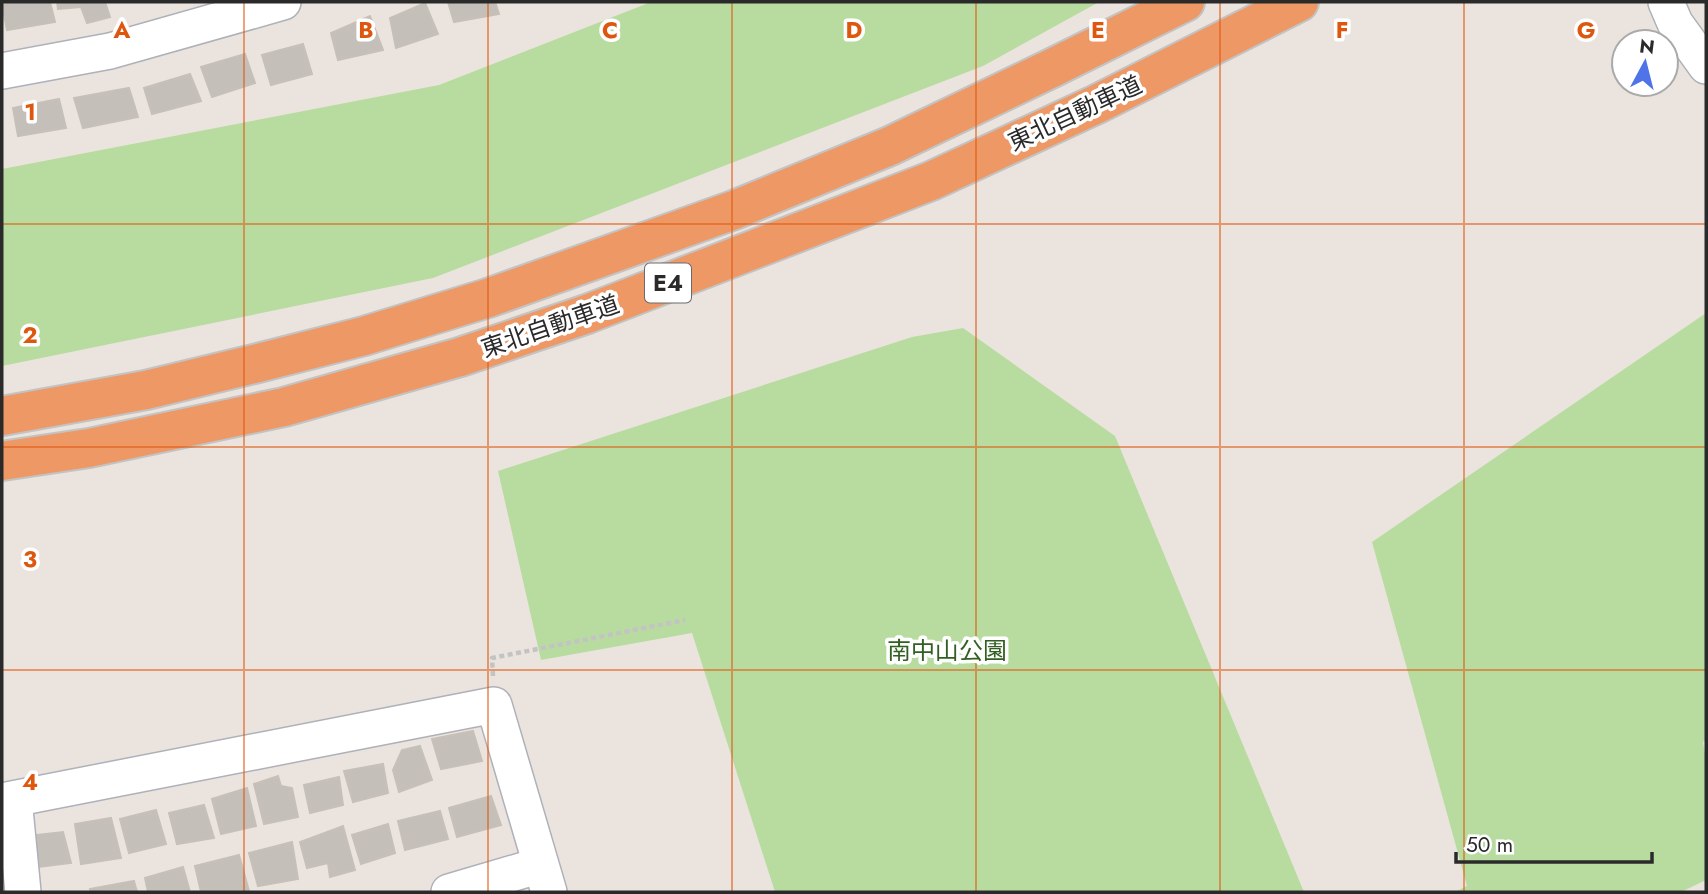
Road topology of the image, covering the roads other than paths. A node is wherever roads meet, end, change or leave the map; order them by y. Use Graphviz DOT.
graph roads {
  1 [pos="283,2"];
  2 [pos="1185,2"];
  3 [pos="1299,2"];
  4 [pos="1666,2"];
  5 [pos="1706,66"];
  6 [pos="2,71"];
  7 [pos="2,416"];
  8 [pos="2,461"];
  9 [pos="8,800"];
  10 [pos="545,879"];
  11 [pos="23,892"];
  12 [pos="449,892"];
  1 -- 6 [label="street"];
  2 -- 7 [label="highway, 東北自動車道 / E4"];
  3 -- 8 [label="highway, 東北自動車道 / E4"];
  4 -- 5 [label="street"];
  9 -- 10 [label="street"];
  9 -- 11 [label="street"];
  10 -- 12 [label="street"];
}
